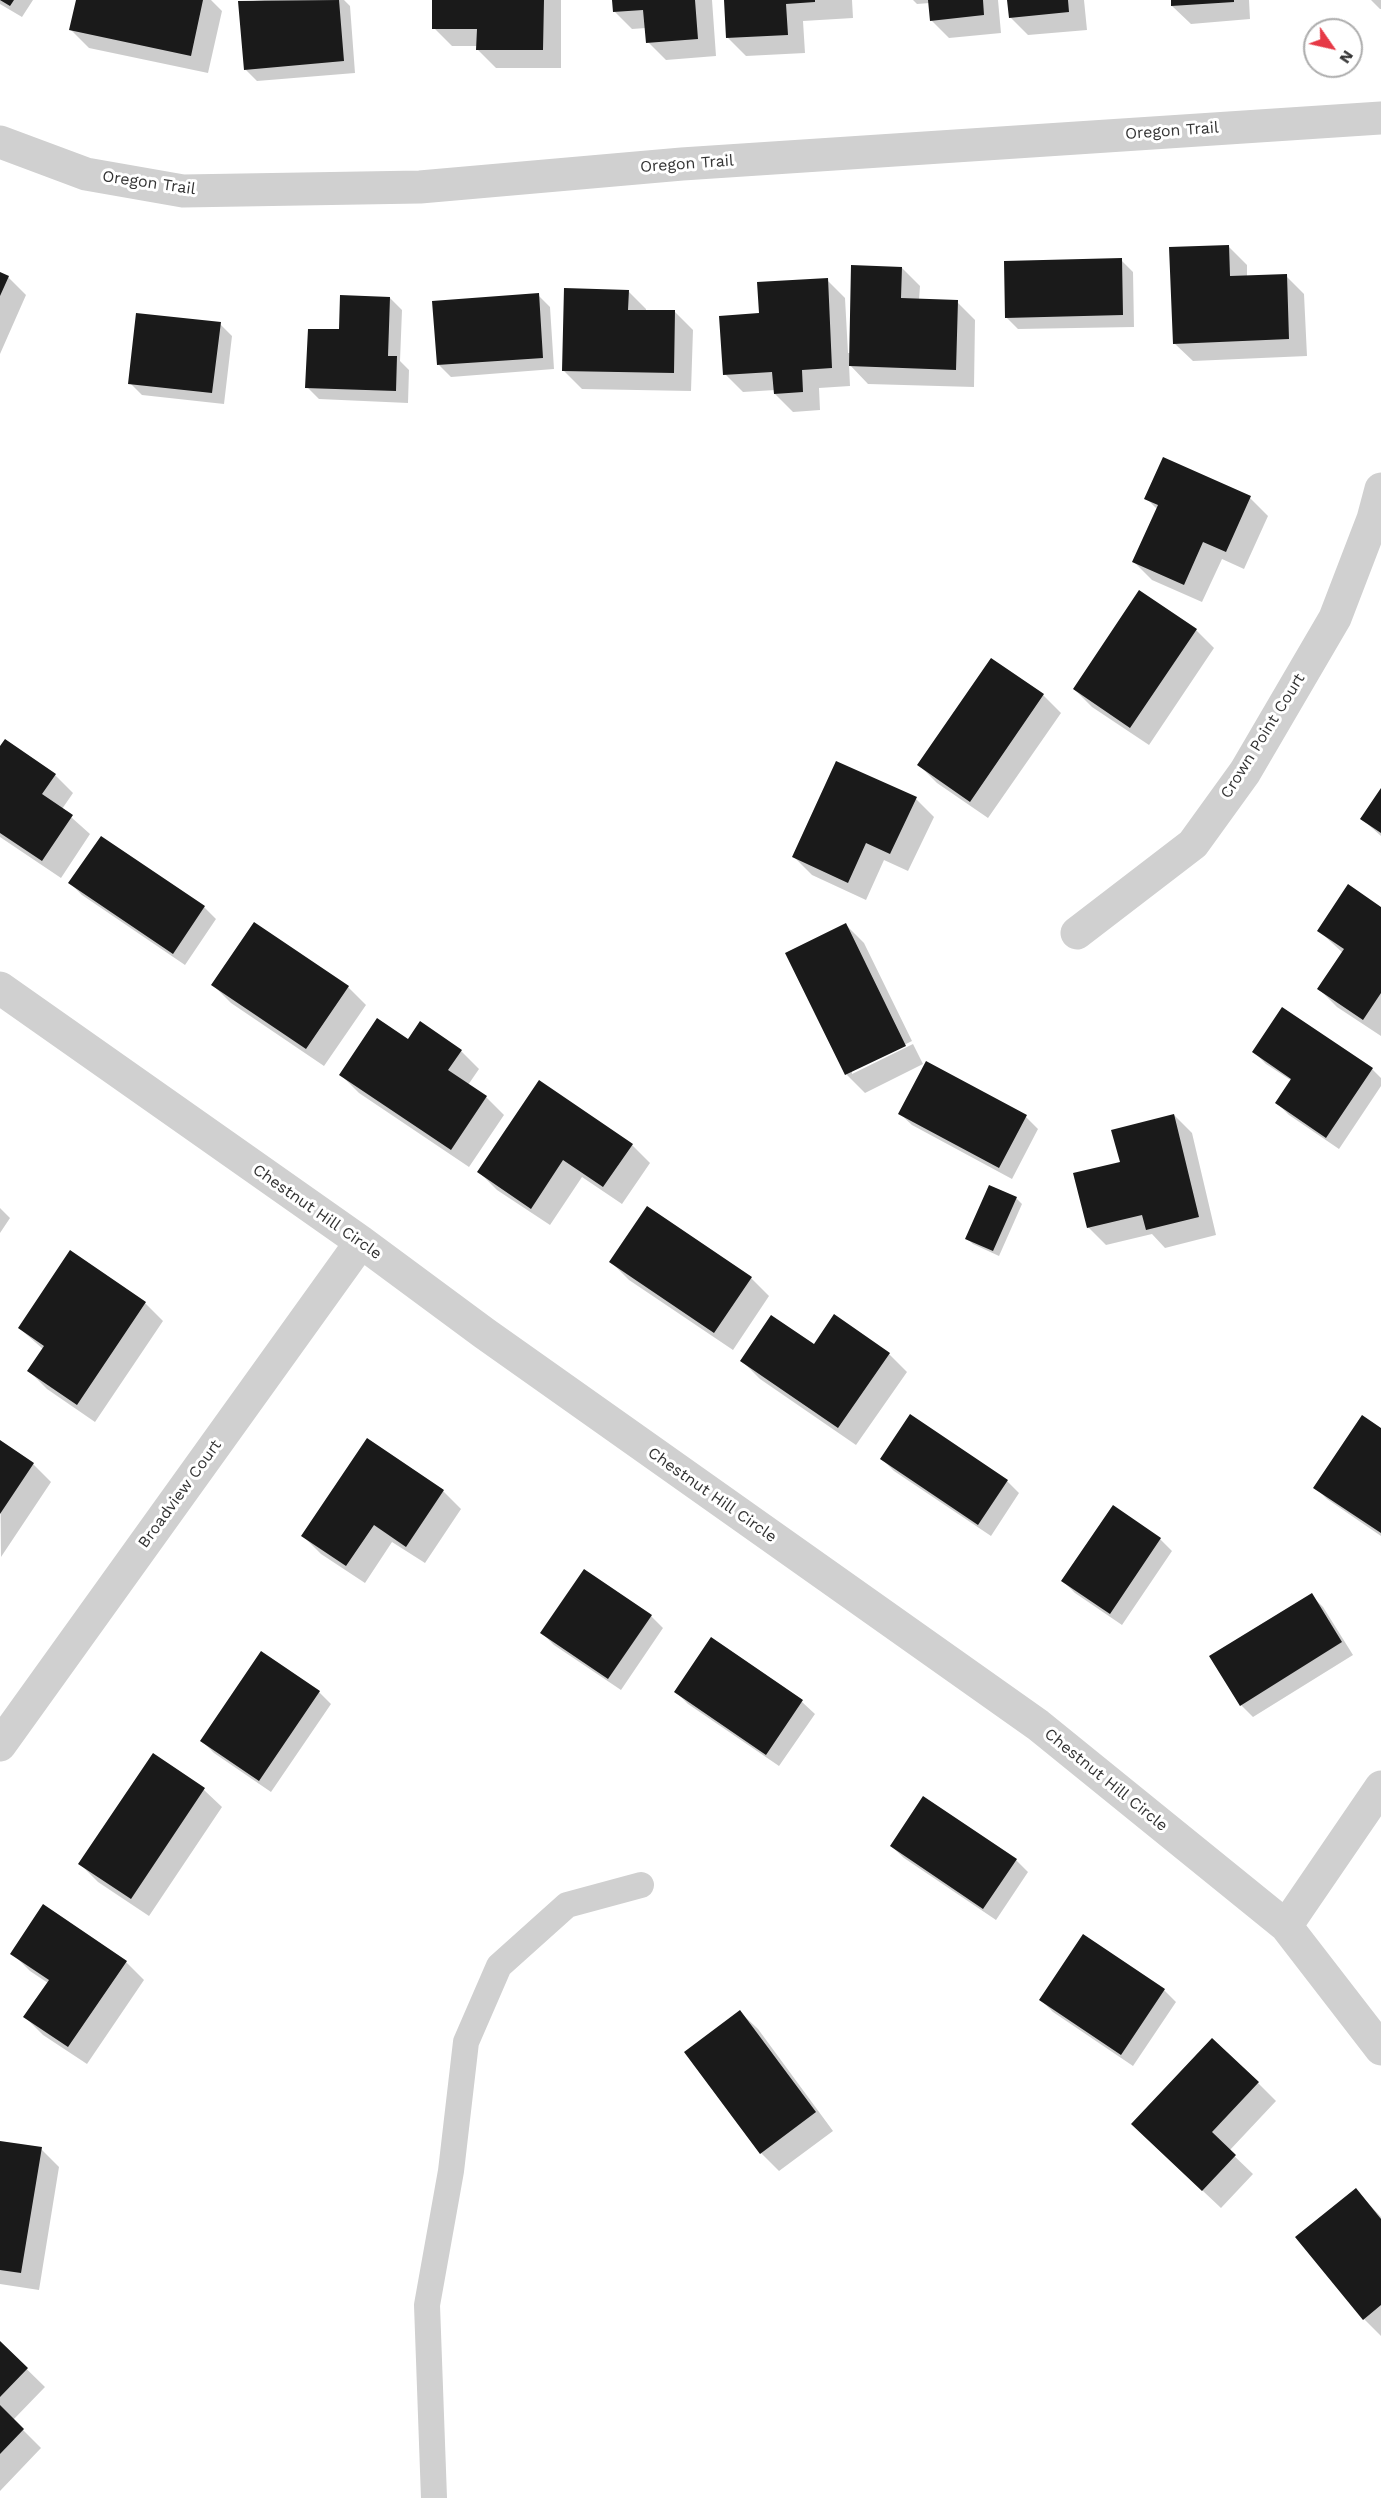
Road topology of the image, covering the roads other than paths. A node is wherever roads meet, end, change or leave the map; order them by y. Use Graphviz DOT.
graph roads {
  1 [pos="1381,118"];
  2 [pos="0,142"];
  3 [pos="1381,489"];
  4 [pos="1077,933"];
  5 [pos="0,988"];
  6 [pos="361,1242"];
  7 [pos="0,1745"];
  8 [pos="1381,1788"];
  9 [pos="641,1886"];
  10 [pos="1286,1926"];
  11 [pos="1381,2049"];
  12 [pos="434,2498"];
  1 -- 2 [label="street, Oregon Trail"];
  3 -- 4 [label="street, Crown Point Court"];
  5 -- 6 [label="street, Chestnut Hill Circle"];
  6 -- 7 [label="street, Broadview Court"];
  6 -- 10 [label="street, Chestnut Hill Circle"];
  8 -- 10 [label="street"];
  9 -- 12 [label="lane"];
  10 -- 11 [label="street, Chestnut Hill Circle"];
}
